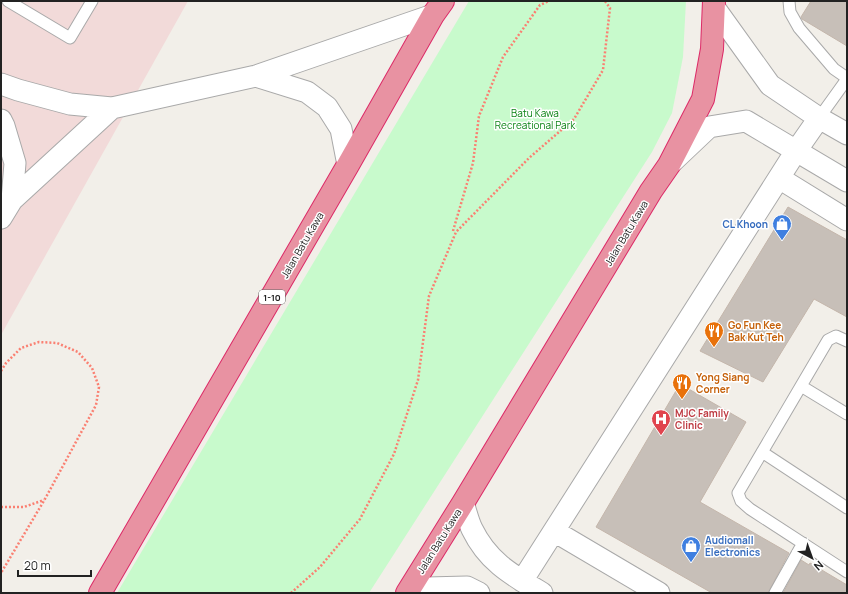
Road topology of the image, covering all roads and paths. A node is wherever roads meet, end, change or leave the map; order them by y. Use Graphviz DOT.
graph roads {
  1 [pos="92,1"];
  2 [pos="549,1"];
  3 [pos="605,1"];
  4 [pos="790,1"];
  5 [pos="12,3"];
  6 [pos="714,4"];
  7 [pos="438,8"];
  8 [pos="256,76"];
  9 [pos="847,78"];
  10 [pos="1,84"];
  11 [pos="112,108"];
  12 [pos="820,118"];
  13 [pos="1,120"];
  14 [pos="847,134"];
  15 [pos="796,151"];
  16 [pos="348,165"];
  17 [pos="668,165"];
  18 [pos="779,178"];
  19 [pos="847,181"];
  20 [pos="12,200"];
  21 [pos="1,218"];
  22 [pos="847,220"];
  23 [pos="453,231"];
  24 [pos="847,341"];
  25 [pos="1,371"];
  26 [pos="801,386"];
  27 [pos="847,414"];
  28 [pos="762,452"];
  29 [pos="45,499"];
  30 [pos="463,503"];
  31 [pos="1,507"];
  32 [pos="847,508"];
  33 [pos="554,531"];
  34 [pos="803,543"];
  35 [pos="847,572"];
  36 [pos="1,573"];
  37 [pos="522,581"];
  38 [pos="100,593"];
  39 [pos="291,593"];
  40 [pos="407,593"];
  41 [pos="410,593"];
  42 [pos="479,593"];
  43 [pos="542,593"];
  44 [pos="659,593"];
  45 [pos="775,593"];
  1 -- 5 [label="lane"];
  2 -- 23 [label="path"];
  3 -- 39 [label="path"];
  4 -- 9 [label="lane"];
  6 -- 12 [label="street"];
  6 -- 17 [label="highway, Jalan Batu Kawa"];
  7 -- 8 [label="street"];
  7 -- 16 [label="highway, Jalan Batu Kawa / 1-10"];
  8 -- 11 [label="street"];
  8 -- 16 [label="street"];
  9 -- 12 [label="lane"];
  10 -- 11 [label="street"];
  11 -- 20 [label="street"];
  12 -- 14 [label="street"];
  12 -- 15 [label="street"];
  13 -- 20 [label="street"];
  15 -- 17 [label="street"];
  15 -- 18 [label="street"];
  15 -- 19 [label="street"];
  16 -- 38 [label="highway, Jalan Batu Kawa / 1-10"];
  17 -- 30 [label="highway, Jalan Batu Kawa"];
  18 -- 22 [label="street"];
  18 -- 33 [label="street"];
  20 -- 21 [label="street"];
  24 -- 26 [label="lane"];
  25 -- 29 [label="path"];
  26 -- 27 [label="lane"];
  26 -- 28 [label="lane"];
  28 -- 32 [label="lane"];
  28 -- 34 [label="lane"];
  29 -- 31 [label="path"];
  29 -- 36 [label="path"];
  30 -- 37 [label="street"];
  30 -- 40 [label="highway, Jalan Batu Kawa"];
  33 -- 37 [label="street"];
  33 -- 44 [label="street"];
  34 -- 35 [label="lane"];
  34 -- 45 [label="lane"];
  37 -- 43 [label="street"];
  41 -- 42 [label="street"];
}
